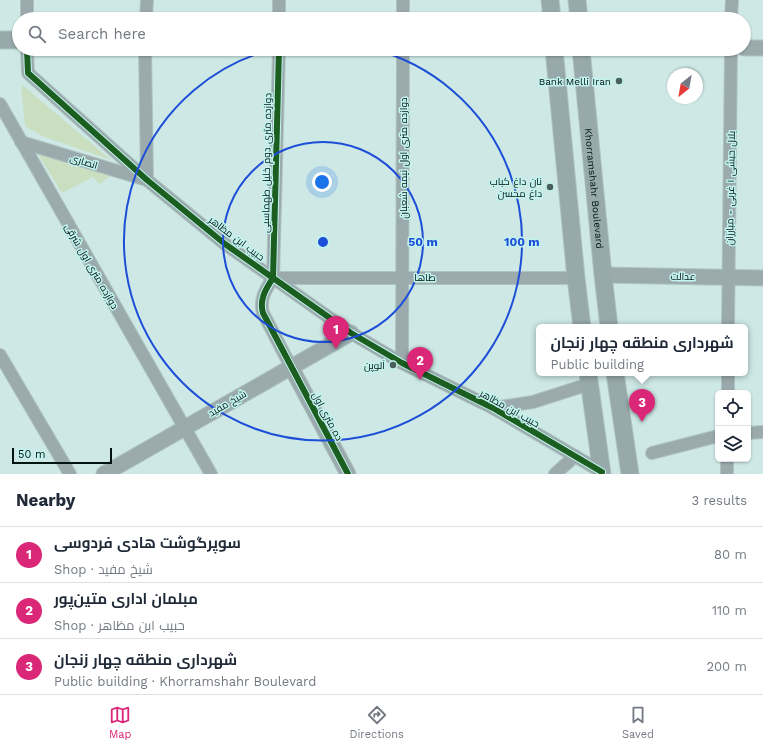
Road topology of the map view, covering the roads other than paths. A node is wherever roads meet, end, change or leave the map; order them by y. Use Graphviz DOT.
graph roads {
  1 [pos="27,0"];
  2 [pos="147,0"];
  3 [pos="279,0"];
  4 [pos="404,0"];
  5 [pos="550,0"];
  6 [pos="577,0"];
  7 [pos="732,0"];
  8 [pos="27,12"];
  9 [pos="146,12"];
  10 [pos="279,12"];
  11 [pos="403,12"];
  12 [pos="551,12"];
  13 [pos="578,12"];
  14 [pos="731,12"];
  15 [pos="0,40"];
  16 [pos="12,40"];
  17 [pos="751,48"];
  18 [pos="763,48"];
  19 [pos="27,56"];
  20 [pos="145,56"];
  21 [pos="279,56"];
  22 [pos="403,56"];
  23 [pos="555,56"];
  24 [pos="583,56"];
  25 [pos="731,56"];
  26 [pos="0,104"];
  27 [pos="22,142"];
  28 [pos="147,180"];
  29 [pos="603,275"];
  30 [pos="402,277"];
  31 [pos="729,277"];
  32 [pos="273,278"];
  33 [pos="576,278"];
  34 [pos="763,278"];
  35 [pos="582,324"];
  36 [pos="609,324"];
  37 [pos="728,324"];
  38 [pos="351,333"];
  39 [pos="0,355"];
  40 [pos="402,363"];
  41 [pos="291,367"];
  42 [pos="615,376"];
  43 [pos="728,376"];
  44 [pos="588,378"];
  45 [pos="728,390"];
  46 [pos="493,408"];
  47 [pos="185,428"];
  48 [pos="763,432"];
  49 [pos="751,433"];
  50 [pos="715,437"];
  51 [pos="652,453"];
  52 [pos="575,456"];
  53 [pos="727,462"];
  54 [pos="602,473"];
  55 [pos="70,474"];
  56 [pos="104,474"];
  57 [pos="211,474"];
  58 [pos="348,474"];
  59 [pos="555,474"];
  60 [pos="630,474"];
  61 [pos="727,474"];
  1 -- 8 [label="street"];
  2 -- 9 [label="street"];
  3 -- 10 [label="street"];
  4 -- 11 [label="street"];
  5 -- 12 [label="main road"];
  6 -- 13 [label="main road"];
  7 -- 14 [label="street"];
  15 -- 16 [label="main road"];
  17 -- 18 [label="street"];
  19 -- 28 [label="street, حبیب ابن مظاهر"];
  20 -- 28 [label="street"];
  21 -- 32 [label="street, دوازده متری دوم خلیل طهماسبی"];
  22 -- 30 [label="street, دوازده متری اول نیمه شعبان"];
  23 -- 33 [label="main road"];
  24 -- 29 [label="main road, Khorramshahr Boulevard"];
  25 -- 31 [label="street, بلال حبشی ۱ غربی - مبارزان"];
  26 -- 27 [label="street, دوازده متری اول شرقی"];
  27 -- 28 [label="street, انصاری"];
  27 -- 47 [label="street, دوازده متری اول شرقی"];
  28 -- 32 [label="street, حبیب ابن مظاهر"];
  29 -- 31 [label="street, عدالت"];
  29 -- 36 [label="main road, Khorramshahr Boulevard"];
  30 -- 32 [label="street, طاها"];
  30 -- 33 [label="street, طاها"];
  30 -- 40 [label="street, دوازده متری اول نیمه شعبان"];
  31 -- 34 [label="street, عدالت"];
  31 -- 37 [label="street, بلال حبشی ۱ غربی - مبارزان"];
  32 -- 38 [label="street, حبیب ابن مظاهر"];
  32 -- 41 [label="street"];
  33 -- 35 [label="main road"];
  38 -- 40 [label="street, حبیب ابن مظاهر"];
  38 -- 41 [label="street, شیخ مفید"];
  39 -- 55 [label="street"];
  40 -- 46 [label="street, حبیب ابن مظاهر"];
  41 -- 47 [label="street, شیخ مفید"];
  41 -- 58 [label="street, ده متری اول"];
  42 -- 60 [label="main road"];
  43 -- 45 [label="street"];
  44 -- 46 [label="street, حبیب ابن مظاهر"];
  44 -- 54 [label="main road"];
  46 -- 52 [label="street, حبیب ابن مظاهر"];
  47 -- 56 [label="street, شیخ مفید"];
  47 -- 57 [label="street, دوازده متری اول شرقی"];
  48 -- 49 [label="street"];
  50 -- 51 [label="street"];
  52 -- 54 [label="street, حبیب ابن مظاهر"];
  52 -- 59 [label="street"];
  53 -- 61 [label="street"];
}
